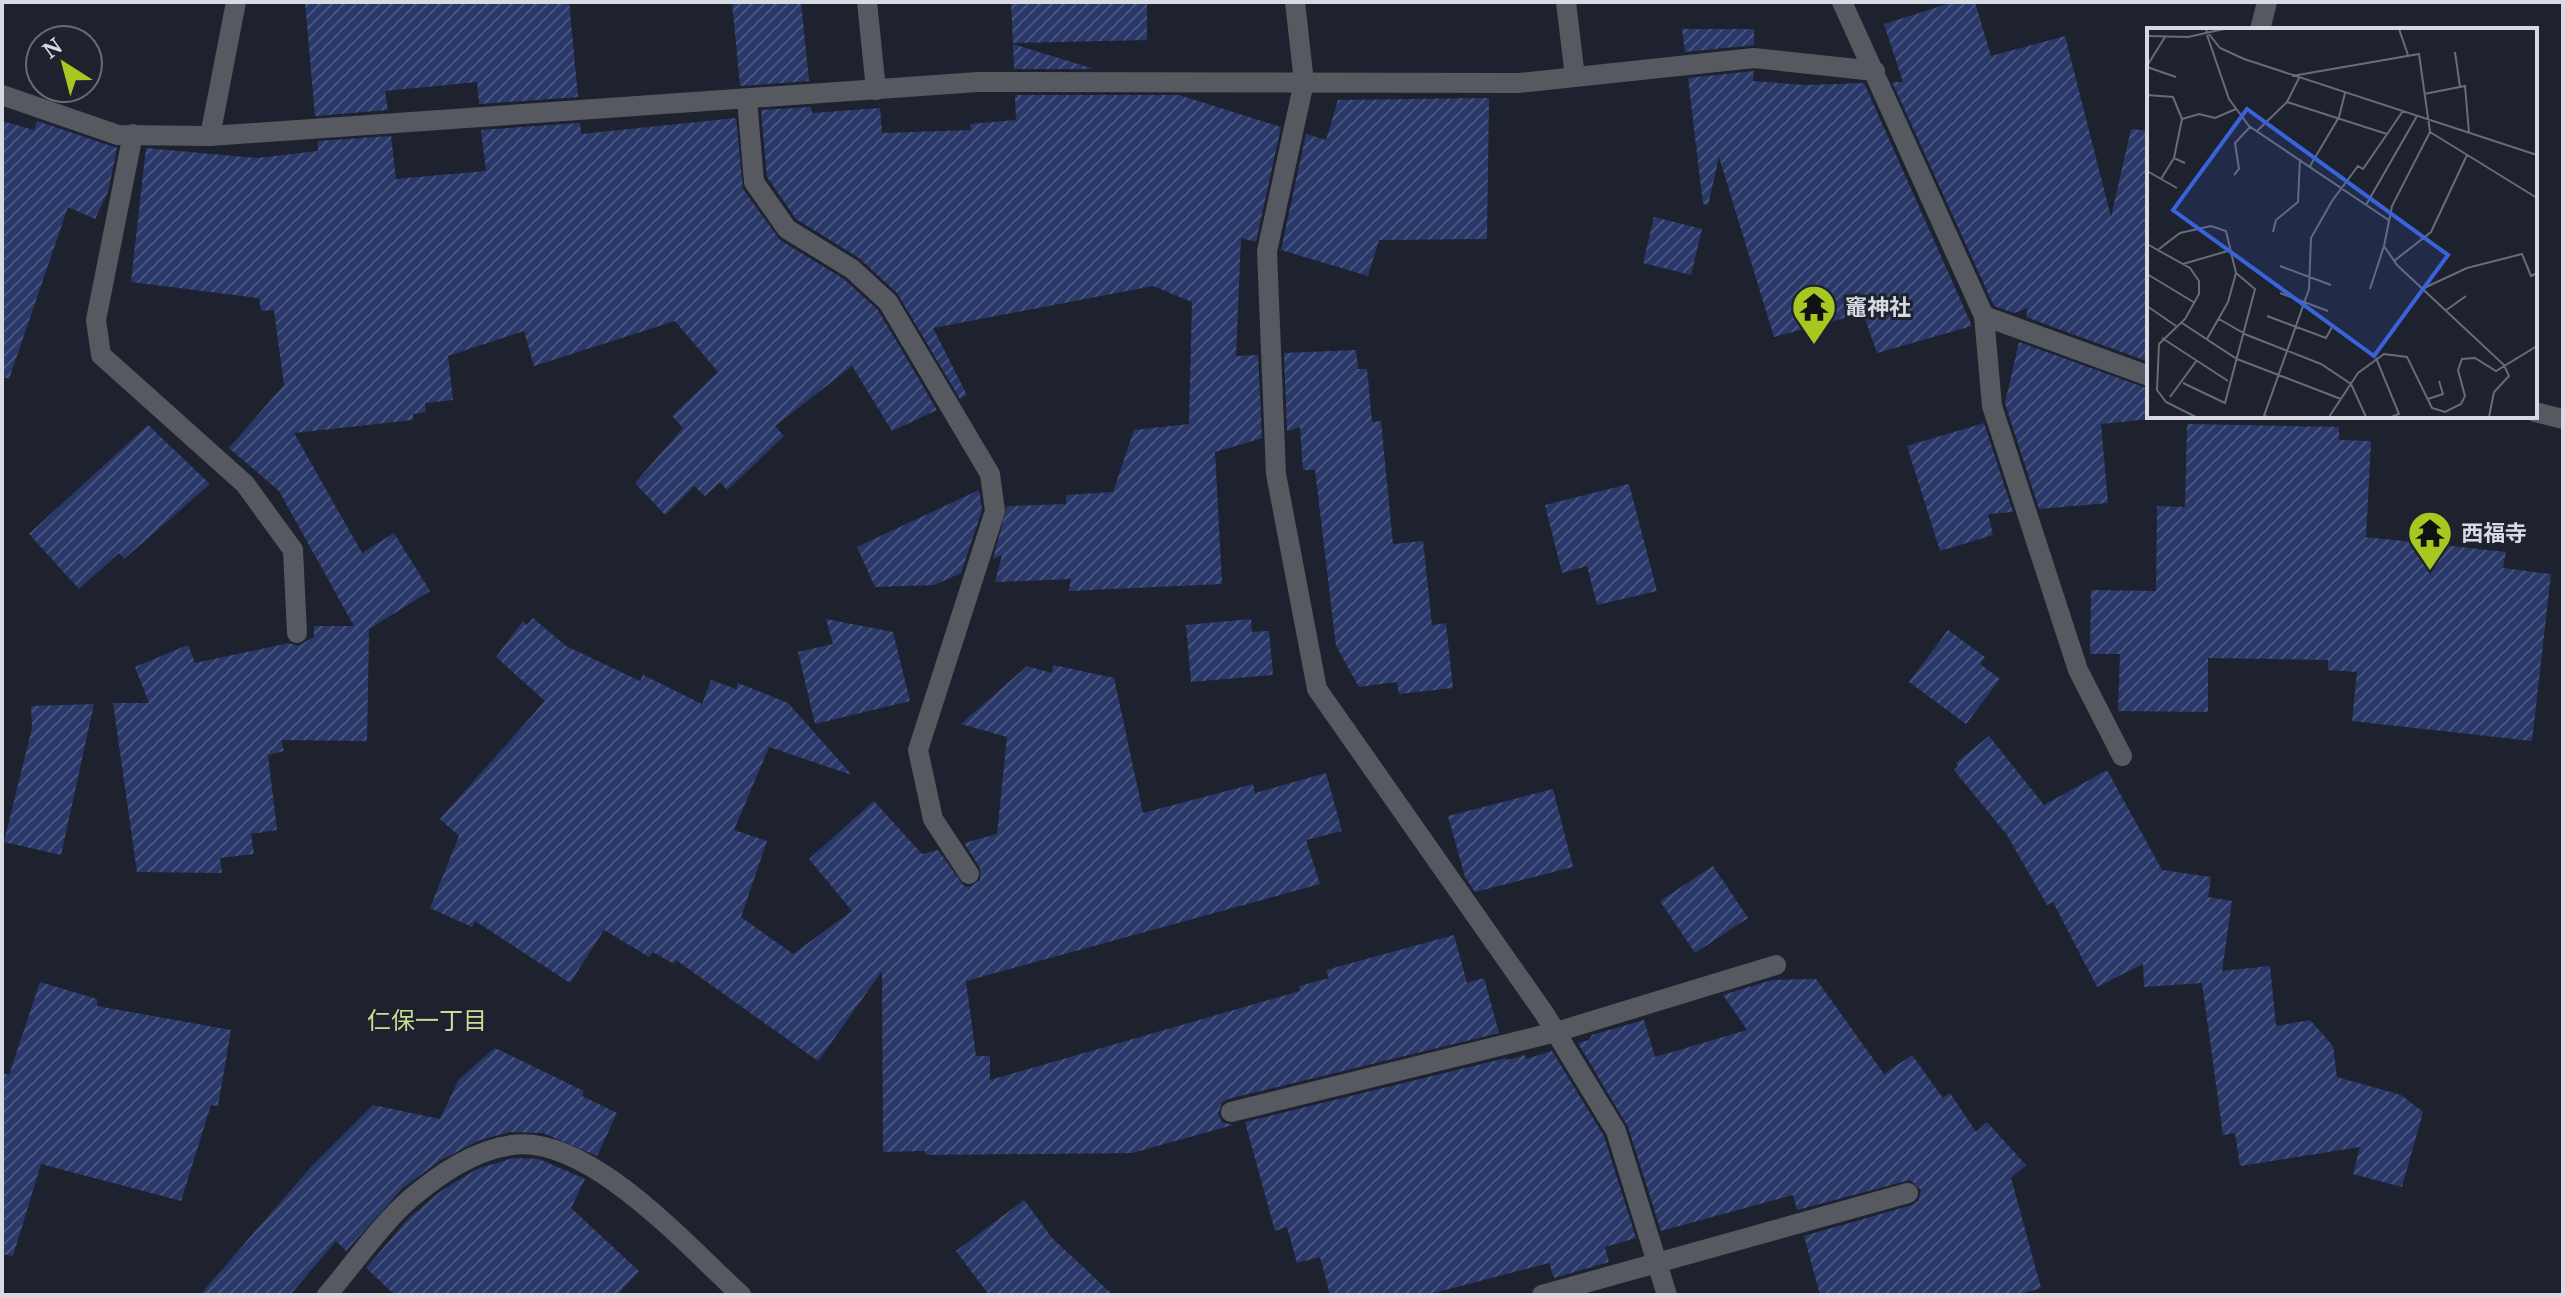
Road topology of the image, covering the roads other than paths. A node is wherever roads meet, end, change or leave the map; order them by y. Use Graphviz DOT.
graph roads {
  1 [pos="236,2"];
  2 [pos="867,2"];
  3 [pos="1295,2"];
  4 [pos="1566,2"];
  5 [pos="1842,2"];
  6 [pos="2267,2"];
  7 [pos="2260,28"];
  8 [pos="1875,71"];
  9 [pos="1575,77"];
  10 [pos="1304,82"];
  11 [pos="876,90"];
  12 [pos="2,95"];
  13 [pos="747,99"];
  14 [pos="133,134"];
  15 [pos="210,136"];
  16 [pos="1984,316"];
  17 [pos="2147,375"];
  18 [pos="2537,412"];
  19 [pos="2563,419"];
  20 [pos="297,633"];
  21 [pos="2122,756"];
  22 [pos="969,874"];
  23 [pos="1776,965"];
  24 [pos="1556,1032"];
  25 [pos="1231,1112"];
  26 [pos="1908,1193"];
  27 [pos="1658,1262"];
  28 [pos="723,1279"];
  29 [pos="327,1295"];
  30 [pos="709,1295"];
  31 [pos="741,1295"];
  32 [pos="1542,1295"];
  33 [pos="1667,1295"];
  1 -- 15 [label="street"];
  2 -- 11 [label="street"];
  3 -- 10 [label="street"];
  4 -- 9 [label="street"];
  5 -- 8 [label="street"];
  6 -- 7 [label="street"];
  8 -- 9 [label="street"];
  8 -- 16 [label="street"];
  9 -- 10 [label="street"];
  10 -- 11 [label="street"];
  10 -- 24 [label="street"];
  11 -- 13 [label="street"];
  12 -- 14 [label="street"];
  13 -- 15 [label="street"];
  13 -- 22 [label="street"];
  14 -- 15 [label="street"];
  14 -- 20 [label="street"];
  16 -- 17 [label="street"];
  16 -- 21 [label="street"];
  18 -- 19 [label="street"];
  23 -- 24 [label="street"];
  24 -- 25 [label="street"];
  24 -- 27 [label="street"];
  26 -- 27 [label="street"];
  27 -- 32 [label="street"];
  27 -- 33 [label="street"];
  28 -- 29 [label="street"];
  28 -- 30 [label="street"];
  28 -- 31 [label="street"];
}
